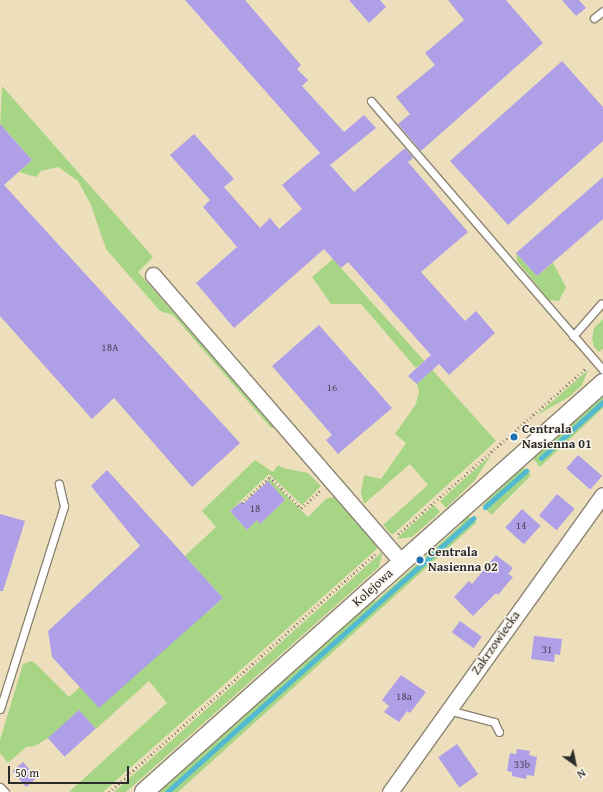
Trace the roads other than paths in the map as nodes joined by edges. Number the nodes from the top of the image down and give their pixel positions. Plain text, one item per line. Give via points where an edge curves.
1 (603, 11) edge
2 (594, 18) dead end
3 (371, 101) dead end
4 (153, 275) dead end
5 (601, 304) dead end
6 (573, 336) junction
7 (603, 370) edge
8 (603, 383) edge
9 (59, 484) dead end
10 (603, 495) edge
11 (402, 562) junction
12 (0, 708) edge
13 (448, 710) junction
14 (499, 732) dead end
15 (0, 787) edge
16 (5, 792) edge
17 (144, 792) edge
18 (390, 792) edge

1 - 2 lane
3 - 6 lane
4 - 11 street
5 - 6 lane
6 - 7 lane
8 - 11 street, Kolejowa
9 - 12 lane via 64,506
10 - 13 street, Zakrzowiecka
11 - 17 street, Kolejowa
13 - 14 lane via 494,722
13 - 18 street, Zakrzowiecka
15 - 16 lane

